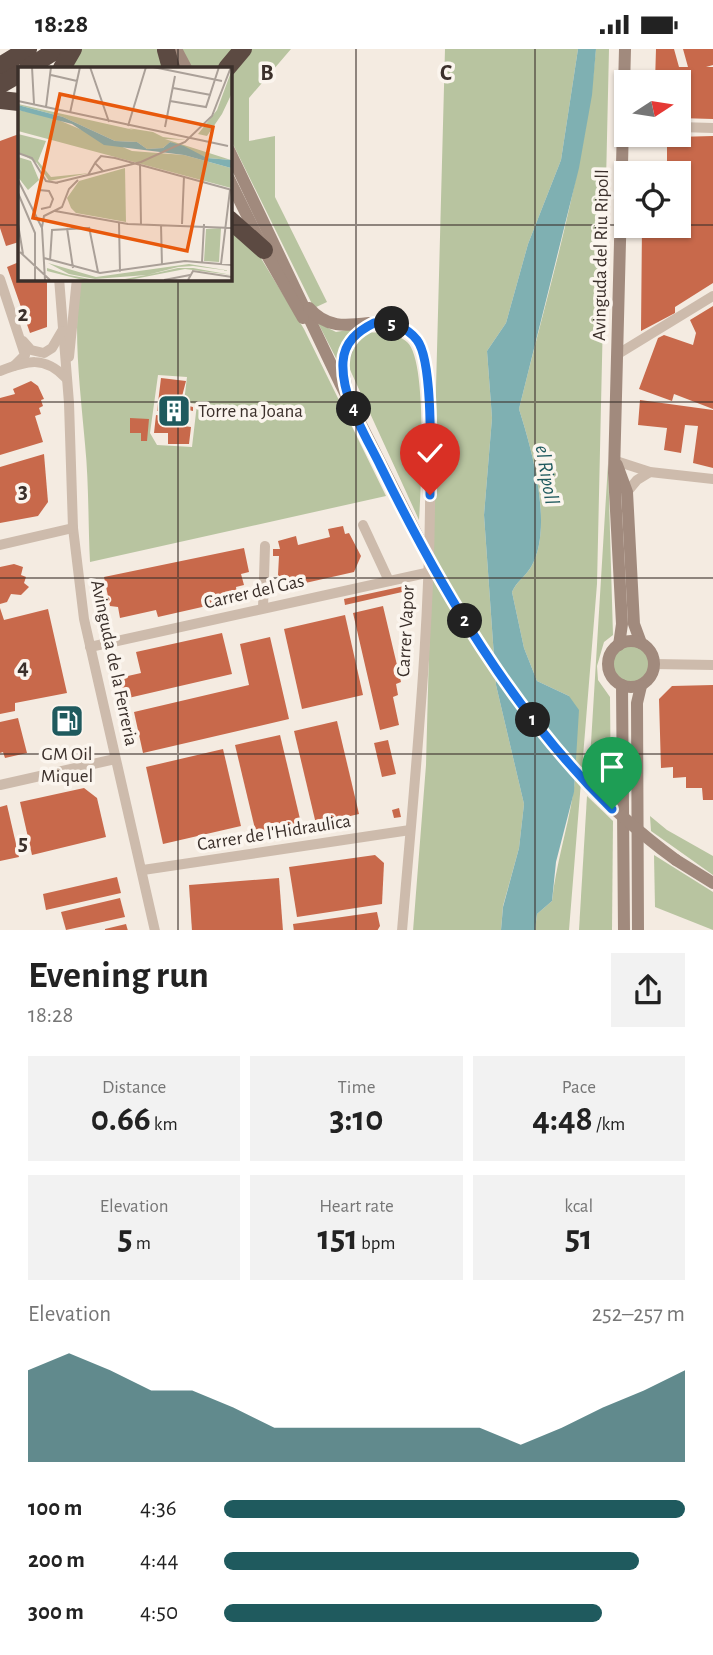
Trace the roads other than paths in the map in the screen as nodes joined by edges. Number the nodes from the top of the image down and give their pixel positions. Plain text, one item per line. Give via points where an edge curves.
1 (27, 49) edge
2 (58, 49) edge
3 (73, 49) edge
4 (166, 49) edge
5 (176, 49) edge
6 (243, 49) edge
7 (625, 49) edge
8 (0, 66) edge
9 (30, 67) edge
10 (63, 67) edge
11 (173, 67) edge
12 (186, 67) edge
13 (228, 67) edge
14 (625, 70) edge
15 (18, 75) edge
16 (0, 85) edge
17 (0, 100) edge
18 (18, 102) edge
19 (691, 127) edge
20 (713, 128) edge
21 (624, 147) edge
22 (231, 154) edge
23 (231, 183) edge
24 (231, 221) edge
25 (264, 250) junction
26 (0, 279) edge
27 (59, 280) edge
28 (65, 280) edge
29 (77, 280) edge
30 (713, 296) edge
31 (300, 297) junction
32 (62, 315) junction
33 (374, 323) junction
34 (63, 331) junction
35 (19, 334) junction
36 (324, 350) junction
37 (618, 354) junction
38 (14, 366) junction
39 (0, 371) edge
40 (66, 378) junction
41 (356, 417) junction
42 (616, 461) junction
43 (650, 472) junction
44 (713, 479) edge
45 (627, 492) junction
46 (363, 525) dead end
47 (73, 528) junction
48 (0, 545) edge
49 (265, 546) dead end
50 (426, 573) junction
51 (390, 581) junction
52 (263, 608) junction
53 (641, 643) junction
54 (618, 645) junction
55 (90, 647) junction
56 (654, 664) junction
57 (713, 665) edge
58 (622, 685) junction
59 (641, 685) junction
60 (115, 759) junction
61 (0, 785) edge
62 (410, 830) junction
63 (143, 870) junction
64 (713, 883) edge
65 (155, 930) edge
66 (402, 930) edge
67 (624, 930) edge
68 (638, 930) edge

1 - 8 highway
2 - 9 highway
3 - 10 highway
4 - 11 highway
5 - 12 street
6 - 13 highway
7 - 14 street, Avinguda del Riu Ripoll
15 - 16 highway
17 - 18 highway
19 - 20 street
21 - 37 street, Avinguda del Riu Ripoll
22 - 31 street
23 - 25 street
24 - 25 highway
25 - 36 street
26 - 35 street
27 - 32 street
28 - 32 street
29 - 40 street
30 - 37 street
31 - 33 street via 315,315 331,324
31 - 36 street
32 - 34 street, Avinguda de la Ferreria
33 - 41 street via 353,337 344,355
33 - 50 street, Carrer Vapor via 407,330 417,340 425,363 430,495
34 - 35 street via 44,353 31,350
34 - 40 street, Avinguda de la Ferreria
35 - 38 street via 25,355
36 - 41 street
37 - 42 street, Avinguda del Riu Ripoll
38 - 39 street
38 - 40 street via 46,362
40 - 47 street, Avinguda de la Ferreria
41 - 64 street, bridge via 419,539 487,655 540,729 612,809
42 - 43 street
42 - 45 street, Avinguda del Riu Ripoll
42 - 54 street, Avinguda del Riu Ripoll via 622,624
43 - 44 street
43 - 45 street
45 - 53 street, Avinguda del Riu Ripoll via 634,624
46 - 51 street
47 - 48 street
47 - 55 street, Avinguda de la Ferreria
49 - 52 street
50 - 51 street, Carrer del Gas
50 - 62 street, Carrer Vapor
51 - 52 street, Carrer del Gas
52 - 55 street, Carrer del Gas
53 - 54 street
53 - 56 street via 651,652
54 - 58 street via 610,656 609,670
55 - 60 street, Avinguda de la Ferreria
56 - 57 street
56 - 59 street via 651,677
58 - 59 street
58 - 67 street
59 - 68 street
60 - 61 street
60 - 63 street, Avinguda de la Ferreria
62 - 63 street, Carrer de l'Hidraulica
62 - 66 street, Carrer Vapor
63 - 65 street, Avinguda de la Ferreria

